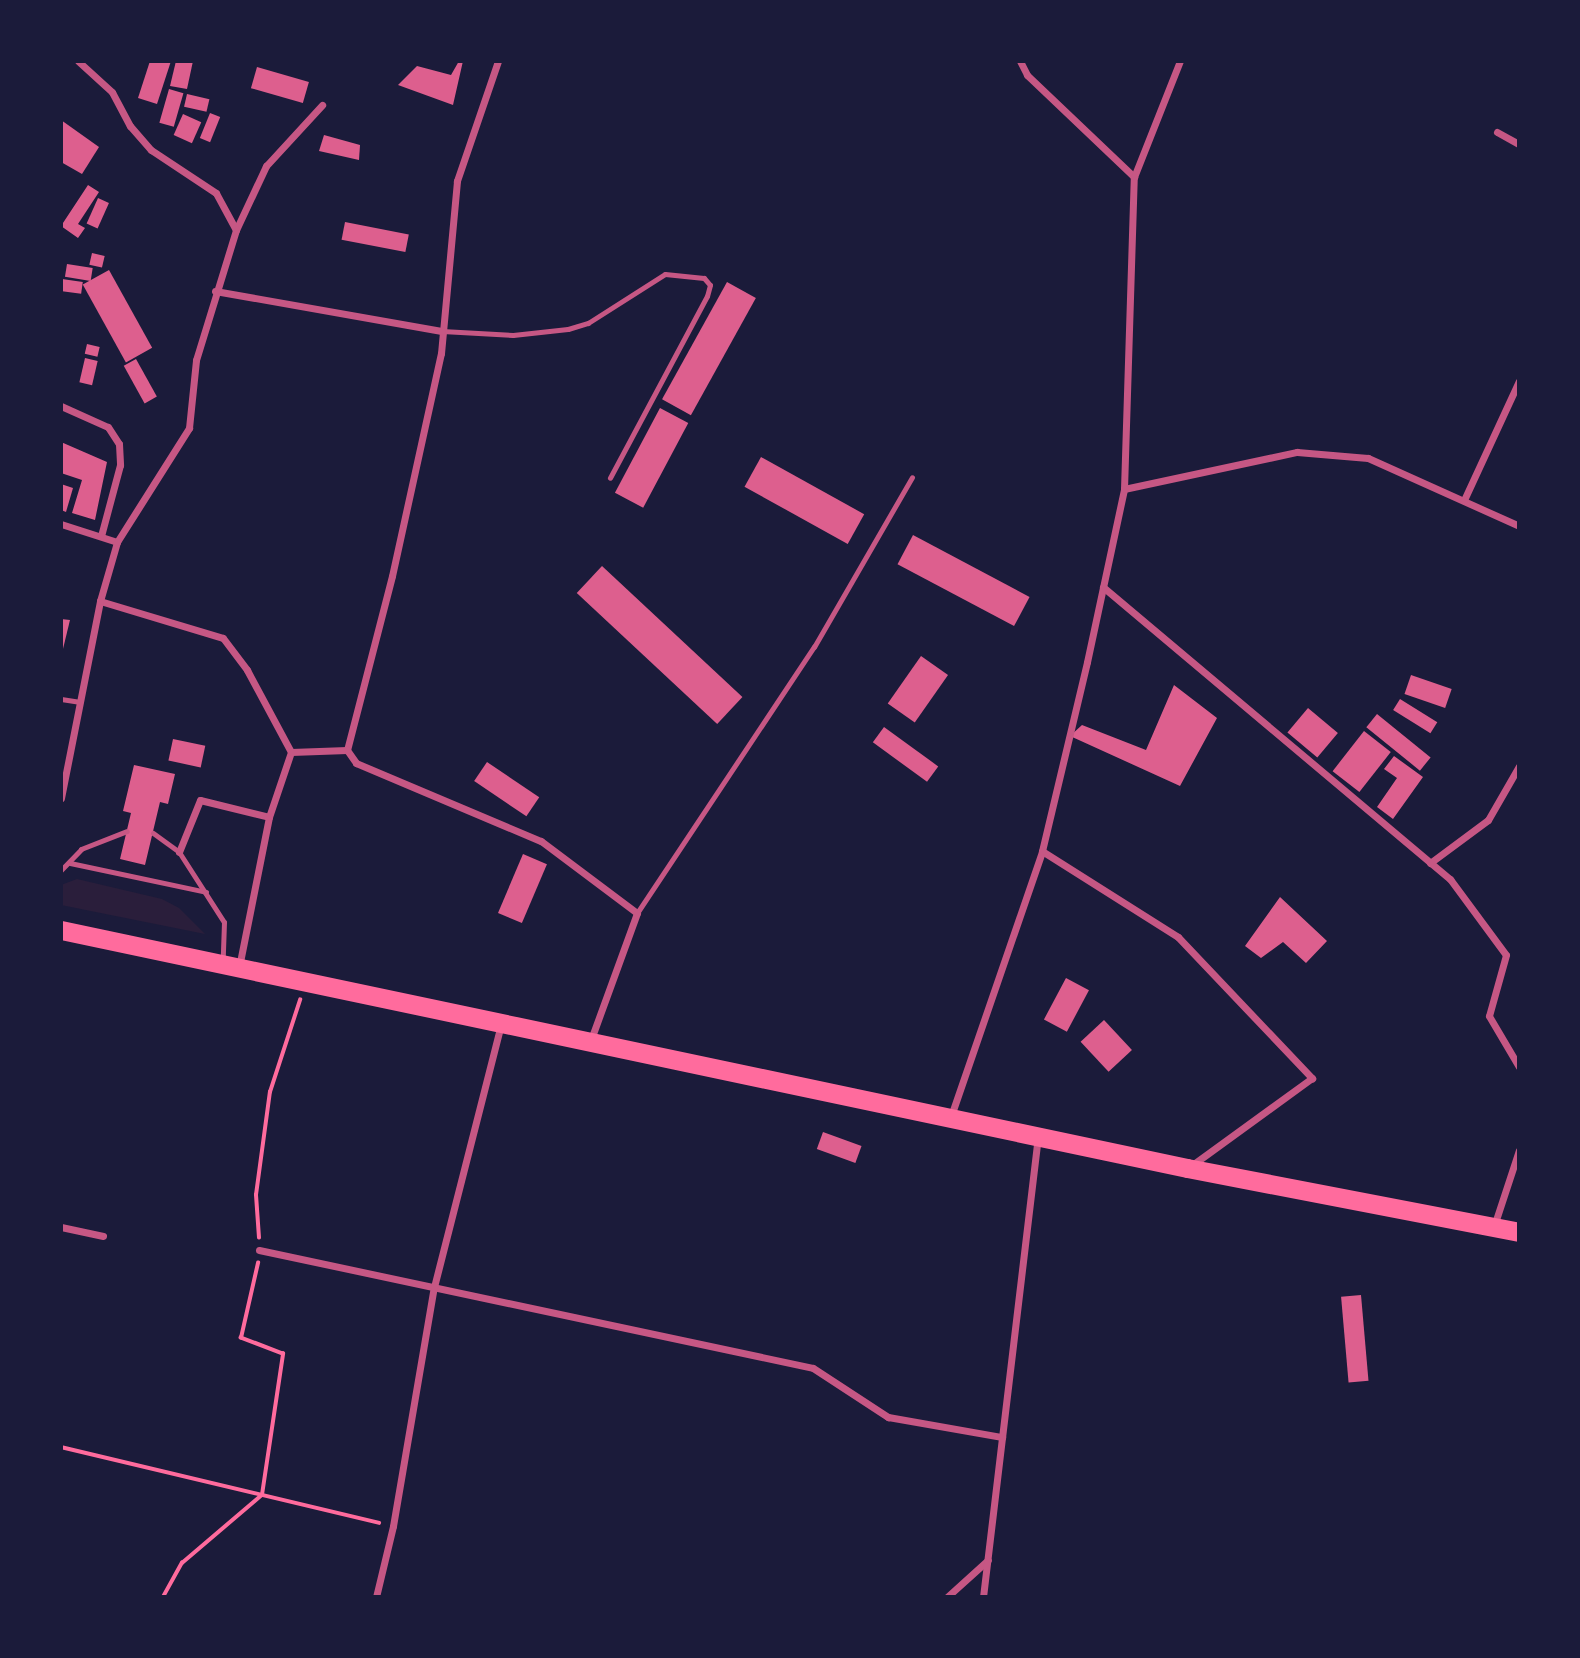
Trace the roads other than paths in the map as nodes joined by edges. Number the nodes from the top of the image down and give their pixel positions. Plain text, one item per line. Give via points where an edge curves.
1 (79, 61) edge
2 (498, 61) edge
3 (1020, 61) edge
4 (1180, 61) edge
5 (322, 105) dead end
6 (1497, 132) dead end
7 (1519, 144) edge
8 (1134, 177) junction
9 (236, 229) junction
10 (215, 291) junction
11 (442, 331) junction
12 (1519, 381) edge
13 (61, 406) edge
14 (912, 477) dead end
15 (610, 478) dead end
16 (1124, 489) junction
17 (1464, 500) junction
18 (61, 523) edge
19 (1519, 526) edge
20 (102, 537) junction
21 (117, 542) junction
22 (1103, 587) junction
23 (100, 601) junction
24 (61, 699) edge
25 (79, 702) junction
26 (347, 750) junction
27 (291, 752) junction
28 (1519, 766) edge
29 (61, 798) edge
30 (269, 817) junction
31 (127, 831) dead end
32 (153, 832) dead end
33 (1042, 851) junction
34 (179, 852) junction
35 (70, 863) junction
36 (1430, 863) junction
37 (61, 870) edge
38 (206, 892) junction
39 (637, 913) junction
40 (61, 930) edge
41 (231, 964) junction
42 (502, 1025) junction
43 (590, 1043) junction
44 (1519, 1067) edge
45 (951, 1116) junction
46 (1039, 1135) junction
47 (1519, 1150) edge
48 (1187, 1168) junction
49 (61, 1227) edge
50 (1494, 1227) junction
51 (1519, 1232) edge
52 (103, 1236) dead end
53 (259, 1250) road end
54 (434, 1287) junction
55 (1002, 1437) junction
56 (988, 1560) junction
57 (376, 1597) edge
58 (947, 1597) edge
59 (983, 1597) edge

1 - 9 street via 112,92 130,126 151,150 216,193
2 - 11 street via 457,181
3 - 8 street via 1027,75
4 - 8 street
5 - 9 street via 266,166
6 - 7 street
8 - 16 street
9 - 10 street
10 - 11 street
10 - 21 street via 196,360 189,428
11 - 15 lane via 513,335 568,329 588,323 665,274 704,278 710,285 707,296
11 - 26 street via 441,354 392,576
12 - 17 street
13 - 20 street via 107,427 119,444 120,465
14 - 39 lane via 814,647
16 - 17 street via 1297,452 1368,458
16 - 22 street
17 - 19 street
18 - 20 street
20 - 21 street
21 - 23 street
22 - 33 street
22 - 36 street
23 - 25 street
23 - 27 street via 223,638 247,670
24 - 25 lane
25 - 29 street
26 - 27 street
26 - 39 street via 356,763 541,841
27 - 30 street
28 - 36 street via 1488,820
30 - 34 street via 200,800
30 - 41 street
31 - 35 lane via 81,849
32 - 34 lane
33 - 45 street
33 - 48 street via 1178,937 1312,1079
34 - 38 lane
35 - 37 lane
35 - 38 lane
36 - 44 street via 1450,879 1506,955 1489,1016
38 - 41 lane via 227,928
39 - 43 street
40 - 41 highway
41 - 42 highway
42 - 43 highway
42 - 54 street
43 - 45 highway
45 - 46 highway
46 - 48 highway
46 - 55 street
47 - 50 street
48 - 50 highway
49 - 52 street
50 - 51 highway
53 - 54 street
54 - 55 street via 813,1368 888,1417
54 - 57 street via 393,1526
55 - 56 street
56 - 58 street
56 - 59 street

